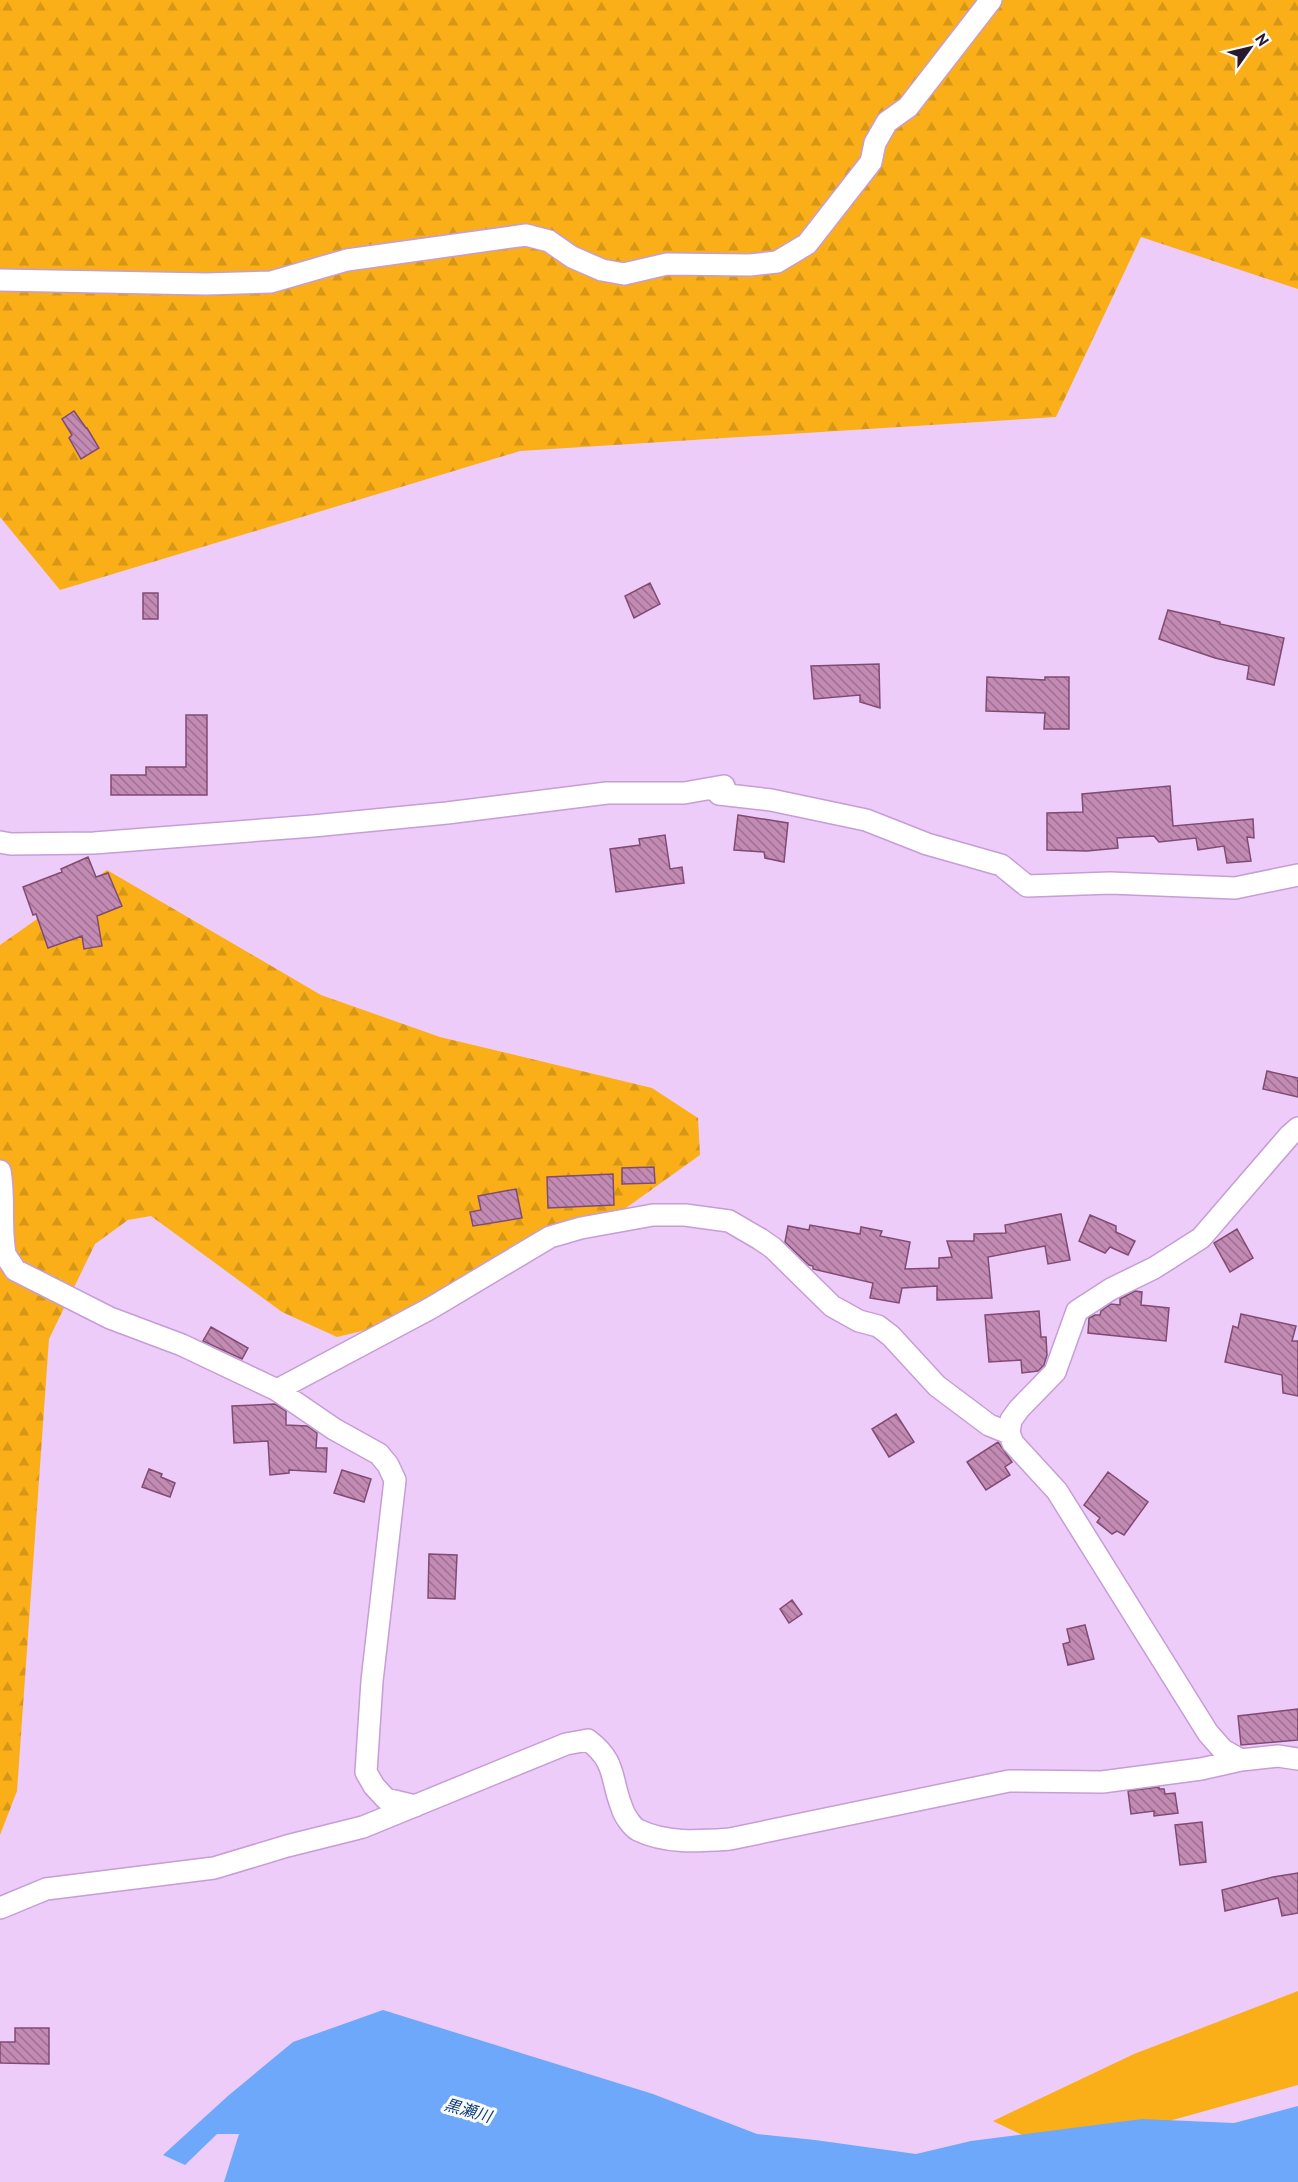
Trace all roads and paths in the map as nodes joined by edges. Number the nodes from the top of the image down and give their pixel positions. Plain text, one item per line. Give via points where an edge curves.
1 (991, 0) edge
2 (0, 280) edge
3 (0, 842) edge
4 (1298, 874) edge
5 (1298, 1128) edge
6 (0, 1171) edge
7 (277, 1390) junction
8 (1009, 1433) junction
9 (1298, 1759) edge
10 (1241, 1761) junction
11 (415, 1806) junction
12 (0, 1908) edge

1 - 2 street via 908,107 887,122 875,143 871,162 807,244 777,262 667,264 624,274 602,270 549,241 526,235 347,260 271,282
3 - 4 street via 94,843 447,813 607,793 684,793 724,786 719,794 771,800 866,820 927,844 1001,865 1026,886 1110,883 1235,888
5 - 8 street via 1202,1238 1077,1311 1054,1371 1011,1420
6 - 7 street via 2,1240 5,1256 15,1270 110,1318 182,1345
7 - 8 street via 431,1308 550,1237 653,1215 686,1215 729,1221 760,1239 832,1306 891,1335 937,1386 989,1425
7 - 11 street via 334,1430 379,1454 395,1480 372,1681 366,1772 386,1799
8 - 10 street via 1013,1443 1057,1491 1208,1734
9 - 10 street via 1278,1756
10 - 11 street via 1102,1782 1009,1781 730,1839 697,1842 636,1829 622,1810 612,1768 601,1750 588,1740 566,1744
11 - 12 street via 363,1827 214,1868 46,1889

